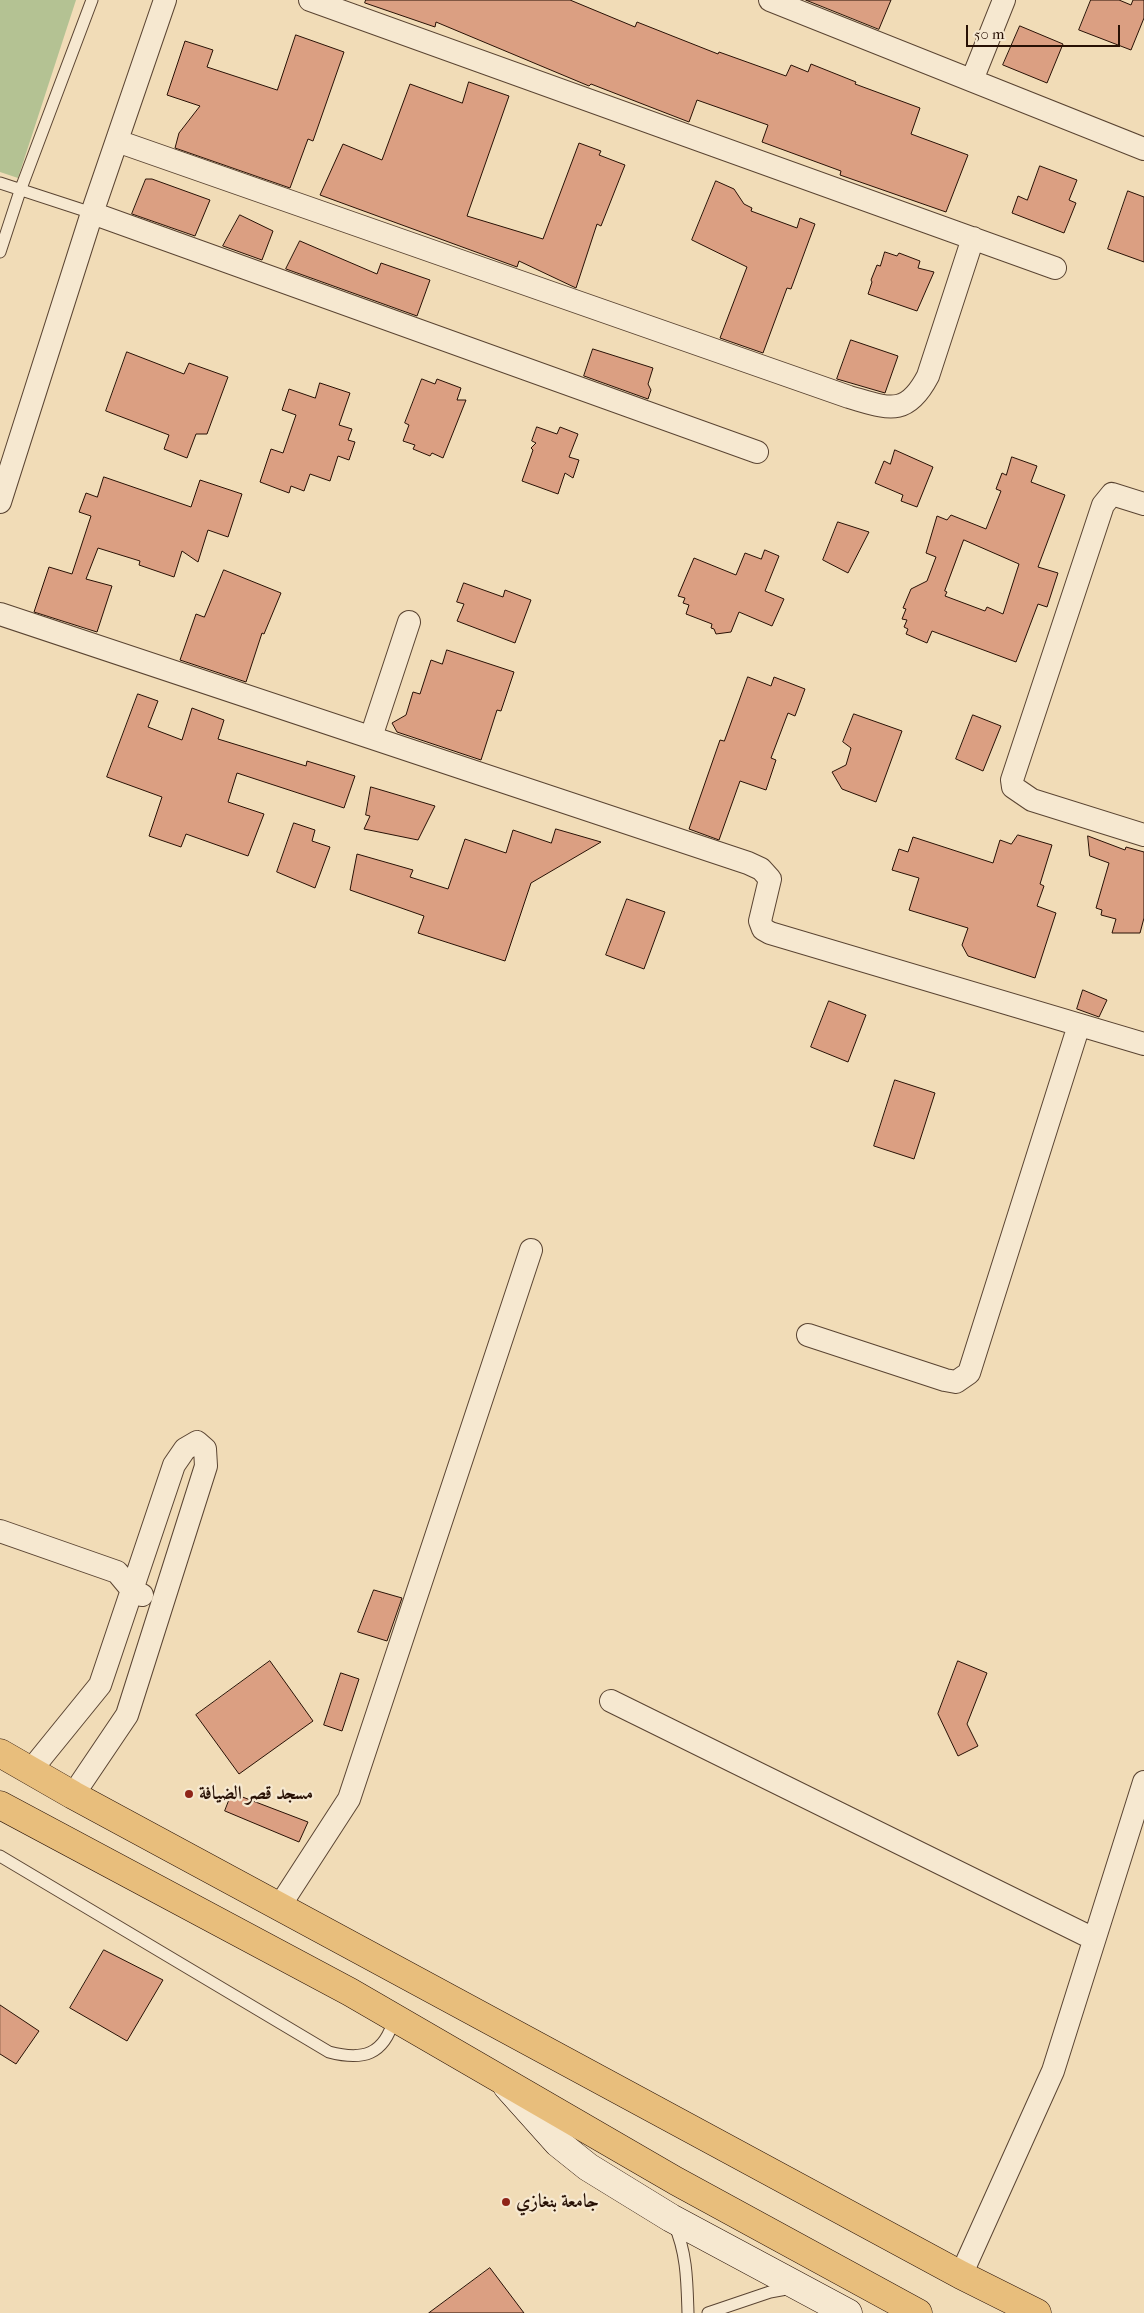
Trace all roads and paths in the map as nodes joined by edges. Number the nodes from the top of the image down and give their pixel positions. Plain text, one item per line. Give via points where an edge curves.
1 (92, 0) edge
2 (165, 0) edge
3 (310, 0) edge
4 (770, 0) edge
5 (1004, 0) edge
6 (972, 80) junction
7 (117, 141) junction
8 (1144, 149) edge
9 (0, 183) edge
10 (20, 191) junction
11 (92, 213) junction
12 (973, 238) junction
13 (0, 252) edge
14 (1055, 268) dead end
15 (757, 452) dead end
16 (0, 502) edge
17 (1144, 504) edge
18 (0, 614) edge
19 (409, 622) dead end
20 (371, 737) junction
21 (1144, 835) edge
22 (1079, 1025) junction
23 (1144, 1044) edge
24 (531, 1250) dead end
25 (808, 1335) dead end
26 (0, 1530) edge
27 (141, 1562) junction
28 (117, 1572) junction
29 (172, 1572) junction
30 (132, 1590) junction
31 (162, 1602) junction
32 (100, 1685) junction
33 (133, 1695) junction
34 (611, 1701) dead end
35 (0, 1753) edge
36 (31, 1770) junction
37 (1144, 1782) edge
38 (73, 1795) junction
39 (0, 1805) edge
40 (0, 1856) edge
41 (279, 1907) junction
42 (1094, 1938) junction
43 (394, 2019) junction
44 (500, 2077) junction
45 (671, 2218) junction
46 (961, 2275) junction
47 (799, 2286) junction
48 (688, 2313) edge
49 (708, 2313) edge
50 (848, 2313) edge
51 (918, 2313) edge
52 (1037, 2313) edge

1 - 10 lane
2 - 7 street
3 - 12 street
4 - 6 street
5 - 6 street
6 - 8 street
7 - 11 street
7 - 12 street via 882,406 899,407 919,392 928,376
9 - 10 lane
10 - 11 lane
10 - 13 lane
11 - 15 street
11 - 16 street
12 - 14 street
17 - 21 street via 1112,494 1104,505 1012,780 1013,787 1032,800
18 - 20 street
19 - 20 street
20 - 22 street via 761,869 770,879 760,924 770,933
22 - 23 street
22 - 25 street via 969,1373 956,1382 945,1380
24 - 41 street via 349,1799
26 - 28 street
27 - 28 street
27 - 29 street
27 - 29 street via 174,1465 185,1449 197,1442 205,1449 206,1466
27 - 30 street
28 - 30 street
29 - 31 street
30 - 31 street
30 - 32 street
31 - 33 street
32 - 33 street
32 - 36 street
33 - 38 street via 127,1715
34 - 42 street
35 - 36 highway
36 - 38 highway
37 - 42 street
38 - 41 highway
39 - 43 highway via 350,1992
40 - 43 lane via 329,2052 361,2057 376,2050 389,2037
41 - 46 highway
42 - 46 street via 1053,2072
43 - 44 highway
44 - 45 street via 558,2143 588,2167
44 - 51 highway via 676,2180
45 - 47 street
45 - 48 lane via 681,2240 687,2267
46 - 52 highway
47 - 49 lane
47 - 50 street

